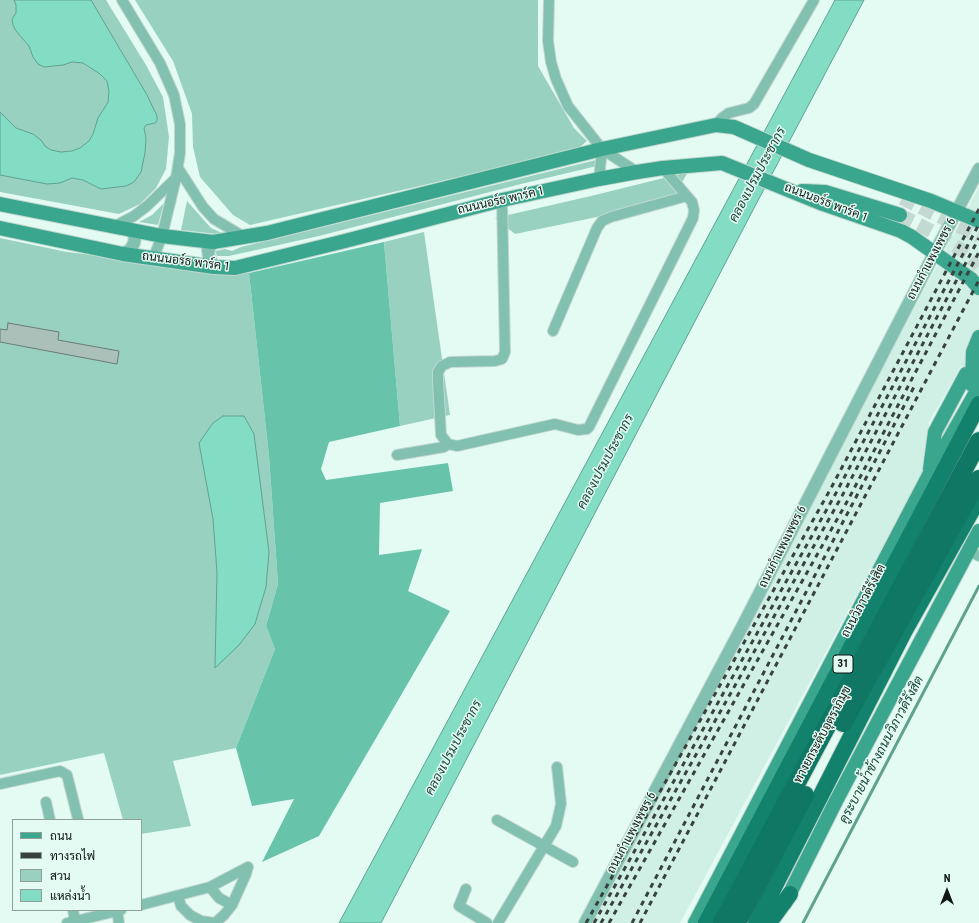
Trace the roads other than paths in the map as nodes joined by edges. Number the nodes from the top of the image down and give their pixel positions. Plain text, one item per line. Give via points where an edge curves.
1 (122, 0) edge
2 (549, 0) edge
3 (814, 0) edge
4 (716, 125) junction
5 (602, 149) junction
6 (809, 160) junction
7 (663, 168) junction
8 (979, 169) edge
9 (637, 172) junction
10 (177, 173) junction
11 (599, 179) junction
12 (794, 191) junction
13 (687, 196) junction
14 (902, 198) tunnel mouth
15 (502, 200) junction
16 (0, 204) edge
17 (956, 211) junction
18 (900, 215) tunnel mouth
19 (979, 221) edge
20 (113, 227) junction
21 (0, 228) edge
22 (132, 231) junction
23 (162, 236) junction
24 (244, 237) junction
25 (213, 242) junction
26 (123, 254) junction
27 (934, 254) junction
28 (153, 259) junction
29 (214, 267) junction
30 (979, 288) edge
31 (553, 331) dead end
32 (979, 337) edge
33 (966, 374) dead end
34 (979, 387) edge
35 (975, 403) edge
36 (979, 441) edge
37 (448, 444) junction
38 (397, 455) dead end
39 (929, 475) junction
40 (979, 479) edge
41 (979, 498) edge
42 (979, 531) edge
43 (974, 553) edge
44 (557, 767) dead end
45 (0, 784) edge
46 (46, 802) dead end
47 (50, 819) edge
48 (78, 819) dead end
49 (497, 820) dead end
50 (544, 846) junction
51 (573, 862) dead end
52 (722, 871) junction
53 (210, 887) junction
54 (466, 889) dead end
55 (790, 894) junction
56 (178, 896) junction
57 (142, 905) edge
58 (232, 905) junction
59 (73, 911) edge
60 (115, 911) edge
61 (119, 911) edge
62 (71, 922) edge
63 (119, 923) edge
64 (487, 923) edge
65 (498, 923) edge
66 (585, 923) edge
67 (695, 923) edge
68 (702, 923) edge
69 (706, 923) edge
70 (722, 923) edge
71 (738, 923) edge
72 (756, 923) edge
73 (769, 923) edge
74 (775, 923) edge

1 - 10 street via 160,63 174,95 180,124
2 - 5 street via 548,42 556,79 568,106
3 - 4 street via 754,104 749,108 729,113
4 - 5 main road, ถนนนอร์ธ พาร์ค 1
4 - 6 main road, ถนนนอร์ธ พาร์ค 1 via 734,127
5 - 9 street
5 - 11 street
5 - 24 main road, ถนนนอร์ธ พาร์ค 1
6 - 14 main road
6 - 17 main road, ถนนนอร์ธ พาร์ค 1
7 - 9 main road, ถนนนอร์ธ พาร์ค 1
7 - 12 main road, ถนนนอร์ธ พาร์ค 1 via 722,163
7 - 13 street
8 - 17 street, ถนนกำแพงเพชร 6
9 - 11 main road, ถนนนอร์ธ พาร์ค 1
10 - 20 street via 147,206
10 - 23 street
10 - 24 street via 214,219
11 - 15 main road, ถนนนอร์ธ พาร์ค 1
12 - 18 main road via 825,192
12 - 27 main road, ถนนนอร์ธ พาร์ค 1 via 901,232
13 - 31 street via 602,221
13 - 37 street via 692,202 693,218 587,429 578,430 555,424 457,446
15 - 29 main road, ถนนนอร์ธ พาร์ค 1 via 257,263 235,268
15 - 37 street via 505,352 502,359 495,361 450,362 442,366 438,372 441,435
16 - 20 main road, ถนนนอร์ธ พาร์ค 1
17 - 19 main road, ถนนนอร์ธ พาร์ค 1
17 - 27 street, ถนนกำแพงเพชร 6
20 - 22 main road, ถนนนอร์ธ พาร์ค 1
21 - 26 main road, ถนนนอร์ธ พาร์ค 1
22 - 23 main road, ถนนนอร์ธ พาร์ค 1
22 - 26 street via 134,244
23 - 25 main road, ถนนนอร์ธ พาร์ค 1
23 - 28 street
24 - 25 main road, ถนนนอร์ธ พาร์ค 1
25 - 29 street via 208,250
26 - 28 main road, ถนนนอร์ธ พาร์ค 1
27 - 30 main road, ถนนนอร์ธ พาร์ค 1 via 971,279
27 - 66 street, ถนนกำแพงเพชร 6 via 742,627
28 - 29 main road, ถนนนอร์ธ พาร์ค 1
32 - 35 main road via 973,352
33 - 39 main road via 934,432
34 - 35 main road, ถนนวิภาวดีรังสิต / 31
35 - 39 main road, ถนนวิภาวดีรังสิต / 31
35 - 69 highway, ถนนวิภาวดีรังสิต / 31
36 - 70 highway, ทางยกระดับอุตราภิมุข / 31
37 - 38 street via 444,447
39 - 52 main road, ถนนวิภาวดีรังสิต / 31
40 - 71 highway, ทางยกระดับอุตราภิมุข / 31 via 843,724
41 - 72 highway via 904,632
42 - 43 main road
43 - 55 main road via 836,801
44 - 50 street via 561,804 556,826
45 - 48 street via 60,771 67,776
46 - 47 street
49 - 50 street
50 - 51 street
50 - 65 street
52 - 67 main road, ถนนวิภาวดีรังสิต / 31
52 - 68 highway
53 - 56 street
53 - 58 street via 219,898
53 - 58 street via 248,867
54 - 64 street via 459,906
55 - 73 highway
55 - 74 main road
56 - 57 street
56 - 58 street via 180,906 190,916 201,921 215,923
59 - 62 street
60 - 62 street
61 - 63 street

